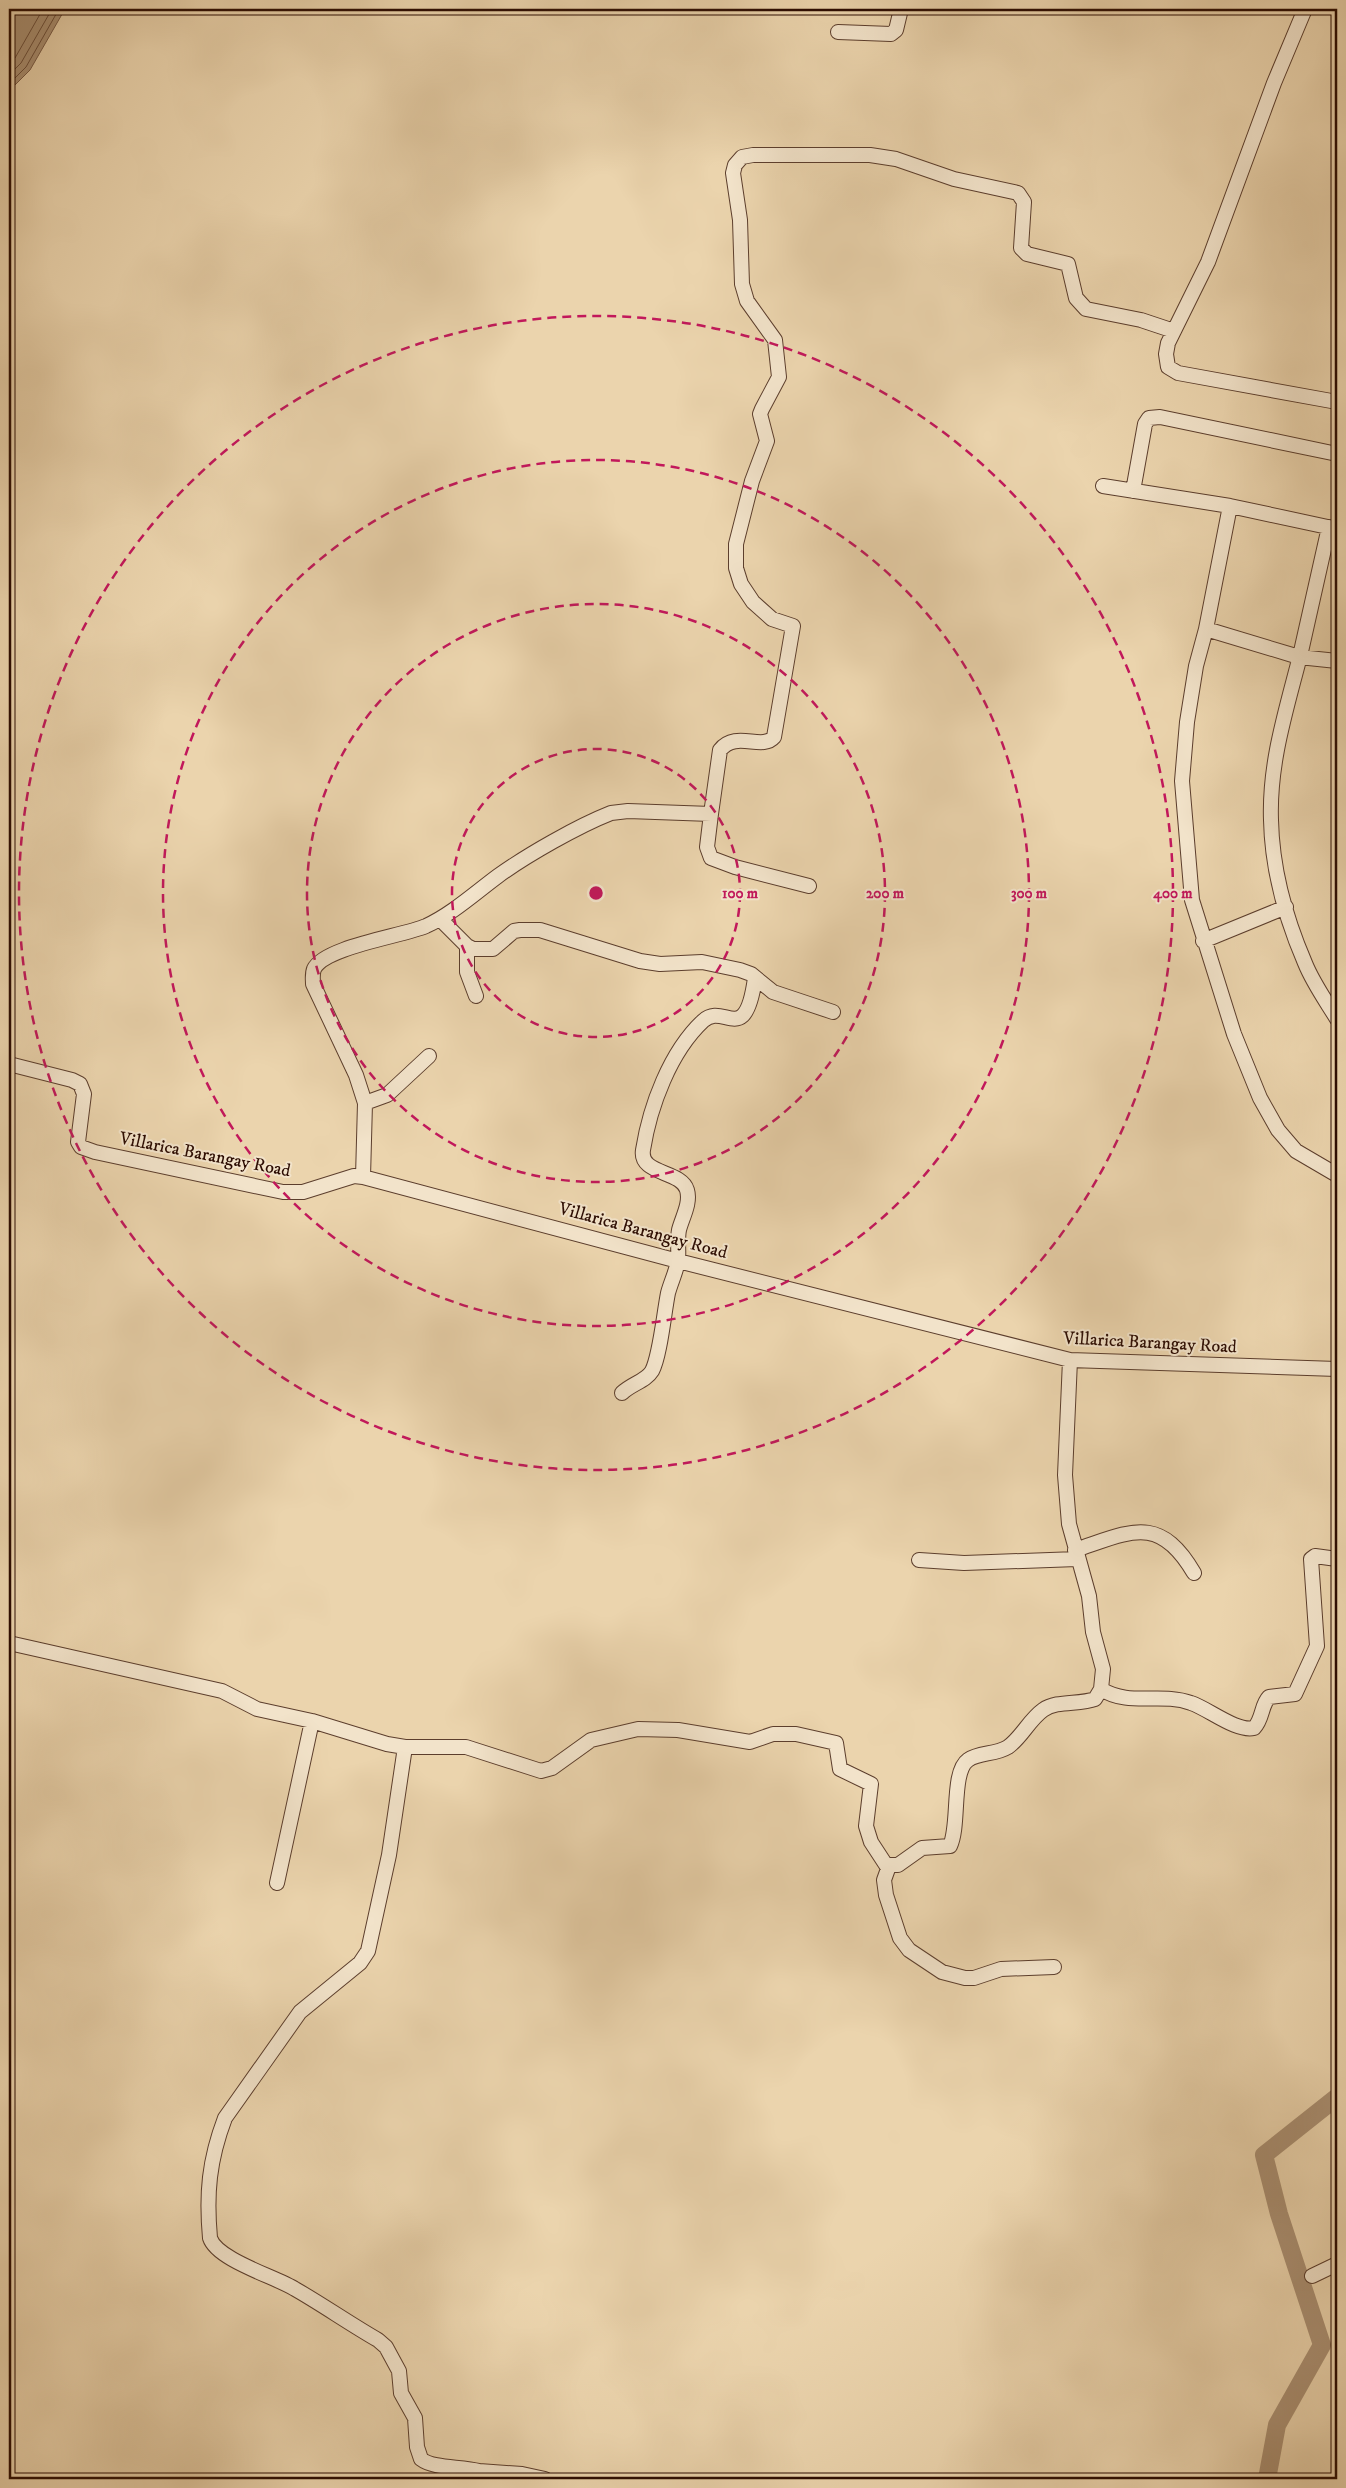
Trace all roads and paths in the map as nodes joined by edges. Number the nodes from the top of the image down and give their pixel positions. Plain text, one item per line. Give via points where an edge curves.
1 (901, 9) edge
2 (1305, 9) edge
3 (838, 32) dead end
4 (1174, 331) junction
5 (1337, 402) edge
6 (1337, 454) edge
7 (1103, 486) dead end
8 (1133, 491) junction
9 (1230, 506) junction
10 (1333, 528) edge
11 (1206, 629) junction
12 (1299, 657) junction
13 (1337, 661) edge
14 (711, 814) junction
15 (809, 886) dead end
16 (1286, 907) junction
17 (440, 919) junction
18 (1203, 941) junction
19 (466, 946) junction
20 (755, 978) junction
21 (476, 996) dead end
22 (833, 1012) dead end
23 (1337, 1019) edge
24 (428, 1056) dead end
25 (9, 1064) edge
26 (365, 1103) junction
27 (1336, 1172) edge
28 (363, 1176) junction
29 (678, 1260) junction
30 (1070, 1360) junction
31 (1337, 1369) edge
32 (622, 1393) dead end
33 (1076, 1555) junction
34 (1337, 1559) edge
35 (919, 1560) dead end
36 (1194, 1573) dead end
37 (9, 1643) edge
38 (1101, 1689) junction
39 (312, 1721) junction
40 (405, 1747) junction
41 (889, 1866) junction
42 (277, 1883) dead end
43 (1054, 1967) dead end
44 (1337, 2264) edge
45 (1312, 2276) dead end
46 (477, 2475) edge
47 (545, 2479) edge

1 - 3 street via 896,30 891,34
2 - 4 street via 1208,262
4 - 5 street via 1166,354 1168,367 1173,371
4 - 14 street via 1141,320 1096,312 1081,305 1076,298 1068,264 1028,254 1021,248 1024,202 1018,193 954,178 896,159 870,155 753,155 742,158 735,165 742,284 747,302 775,340 779,377 760,414 767,441 752,481 736,544 736,568 741,584 753,602 772,619 791,624 793,630 774,737 768,742 731,741 720,750
6 - 8 street via 1160,417 1150,418 1145,424
7 - 8 street
8 - 9 street
9 - 10 street
9 - 11 street
10 - 12 street
11 - 12 street
11 - 18 street via 1187,722 1182,781 1192,900
12 - 13 street
12 - 16 street via 1282,719 1272,774 1274,859
14 - 15 street via 707,847 711,858
14 - 17 street via 612,813 500,874
16 - 18 street
16 - 23 street via 1305,964
17 - 19 street
17 - 26 street via 408,933 366,942 331,956 314,969 313,984 356,1075
18 - 27 street via 1234,1034 1260,1098 1278,1130 1296,1151
19 - 20 street via 493,949 514,931 540,930 640,961 711,963 740,970
19 - 21 street via 467,972
20 - 22 street via 772,992
20 - 29 street via 750,1005 743,1016 706,1019 678,1050 663,1081 643,1147 646,1162 679,1180 688,1192 678,1239
24 - 26 street via 387,1095
25 - 28 street, Villarica Barangay Road via 80,1084 84,1094 78,1142 87,1150 284,1192 303,1192
26 - 28 street
28 - 29 street, Villarica Barangay Road
29 - 30 street, Villarica Barangay Road
29 - 32 street via 656,1361 649,1376 633,1383
30 - 31 street, Villarica Barangay Road
30 - 33 street via 1065,1475 1069,1524
33 - 35 street via 964,1563
33 - 36 street via 1136,1532 1154,1533 1165,1538
33 - 38 street via 1089,1596 1092,1632 1102,1662
34 - 38 street via 1315,1556 1311,1559 1318,1637 1314,1656 1295,1694 1269,1696 1261,1719 1254,1728 1244,1728 1192,1703 1125,1698
37 - 39 street via 222,1691 257,1709
38 - 41 street via 1095,1699 1058,1704 1043,1710 1001,1752 965,1762 960,1774 950,1846 922,1848 898,1865
39 - 40 street
39 - 42 street
40 - 41 street via 466,1747 541,1771 552,1768 591,1740 638,1729 678,1730 750,1742 783,1733 817,1737 836,1743 840,1769 871,1784 866,1826 879,1857
40 - 46 street via 389,1855 368,1951 360,1963 300,2012 225,2118 207,2193 210,2238 226,2254 296,2289 386,2347 399,2371 401,2393 415,2418 416,2447 421,2459 434,2466 458,2466
41 - 43 street via 884,1880 886,1895 900,1938 909,1950 942,1972 974,1978 1001,1969
44 - 45 street
46 - 47 street via 522,2474

